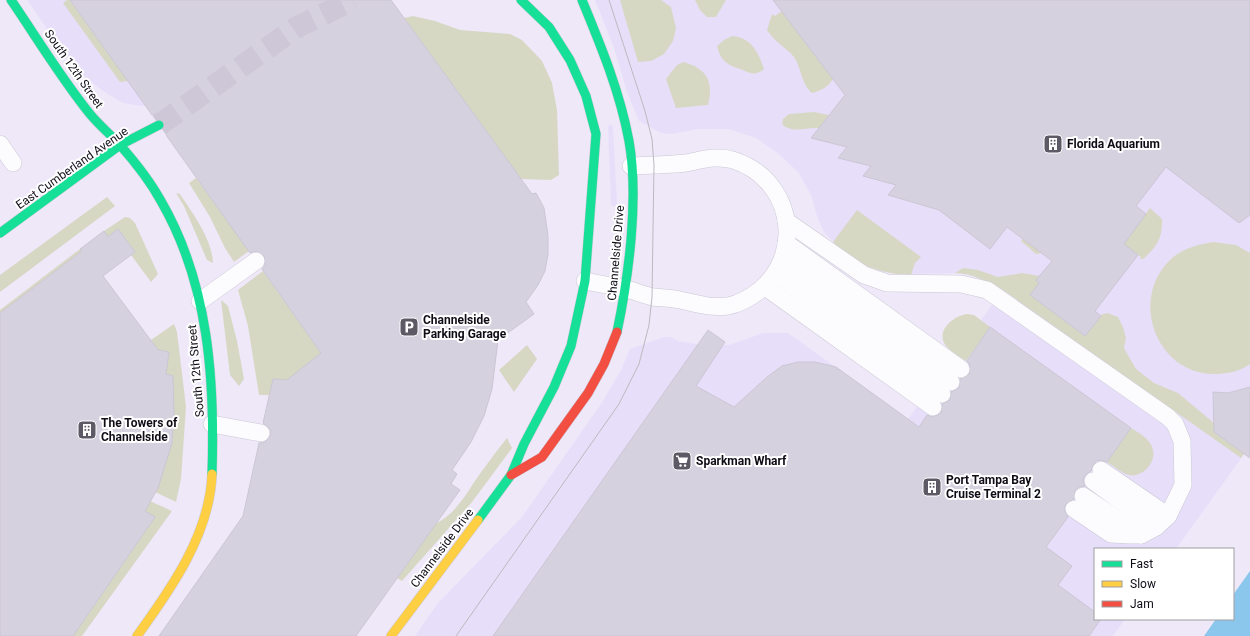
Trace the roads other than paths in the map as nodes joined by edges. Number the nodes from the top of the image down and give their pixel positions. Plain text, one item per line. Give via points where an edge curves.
1 (521, 0) edge
2 (582, 0) edge
3 (13, 1) edge
4 (159, 125) tunnel mouth
5 (0, 144) edge
6 (120, 145) junction
7 (13, 163) dead end
8 (631, 166) junction
9 (786, 221) junction
10 (0, 233) edge
11 (786, 243) junction
12 (256, 261) dead end
13 (779, 267) junction
14 (586, 281) junction
15 (764, 286) junction
16 (626, 289) junction
17 (200, 301) junction
18 (961, 369) dead end
19 (212, 424) junction
20 (261, 433) dead end
21 (511, 474) junction
22 (1078, 502) dead end
23 (1168, 516) junction
24 (1148, 531) junction
25 (137, 636) edge
26 (391, 636) edge

1 - 14 main road, Channelside Drive via 531,7 550,29 574,66 593,119 596,134
2 - 8 main road, Channelside Drive via 619,97
3 - 6 main road, South 12th Street via 90,114
4 - 6 main road, East Cumberland Avenue
5 - 7 lane
6 - 10 main road, East Cumberland Avenue
6 - 17 main road, South 12th Street via 148,180 162,203 189,260
8 - 9 lane via 686,163 708,157 733,160 755,170 773,187 784,209
8 - 16 main road, Channelside Drive via 633,194
9 - 11 lane
9 - 23 lane via 864,275 887,283 961,284 987,290 1168,417 1175,424 1182,441 1183,485
11 - 13 lane
11 - 18 lane
12 - 17 lane
13 - 15 lane
13 - 15 lane via 942,395
14 - 16 lane
14 - 21 main road, Channelside Drive via 571,346 554,387
15 - 16 lane via 752,296 729,306 705,307 681,300 652,297
16 - 21 main road, Channelside Drive via 617,333 588,393 542,457
17 - 19 main road, South 12th Street via 208,344
19 - 20 lane
19 - 25 main road, South 12th Street via 211,486 203,520 169,590
21 - 26 main road, Channelside Drive
22 - 24 lane via 1111,534
23 - 24 lane
23 - 24 lane via 1097,476

